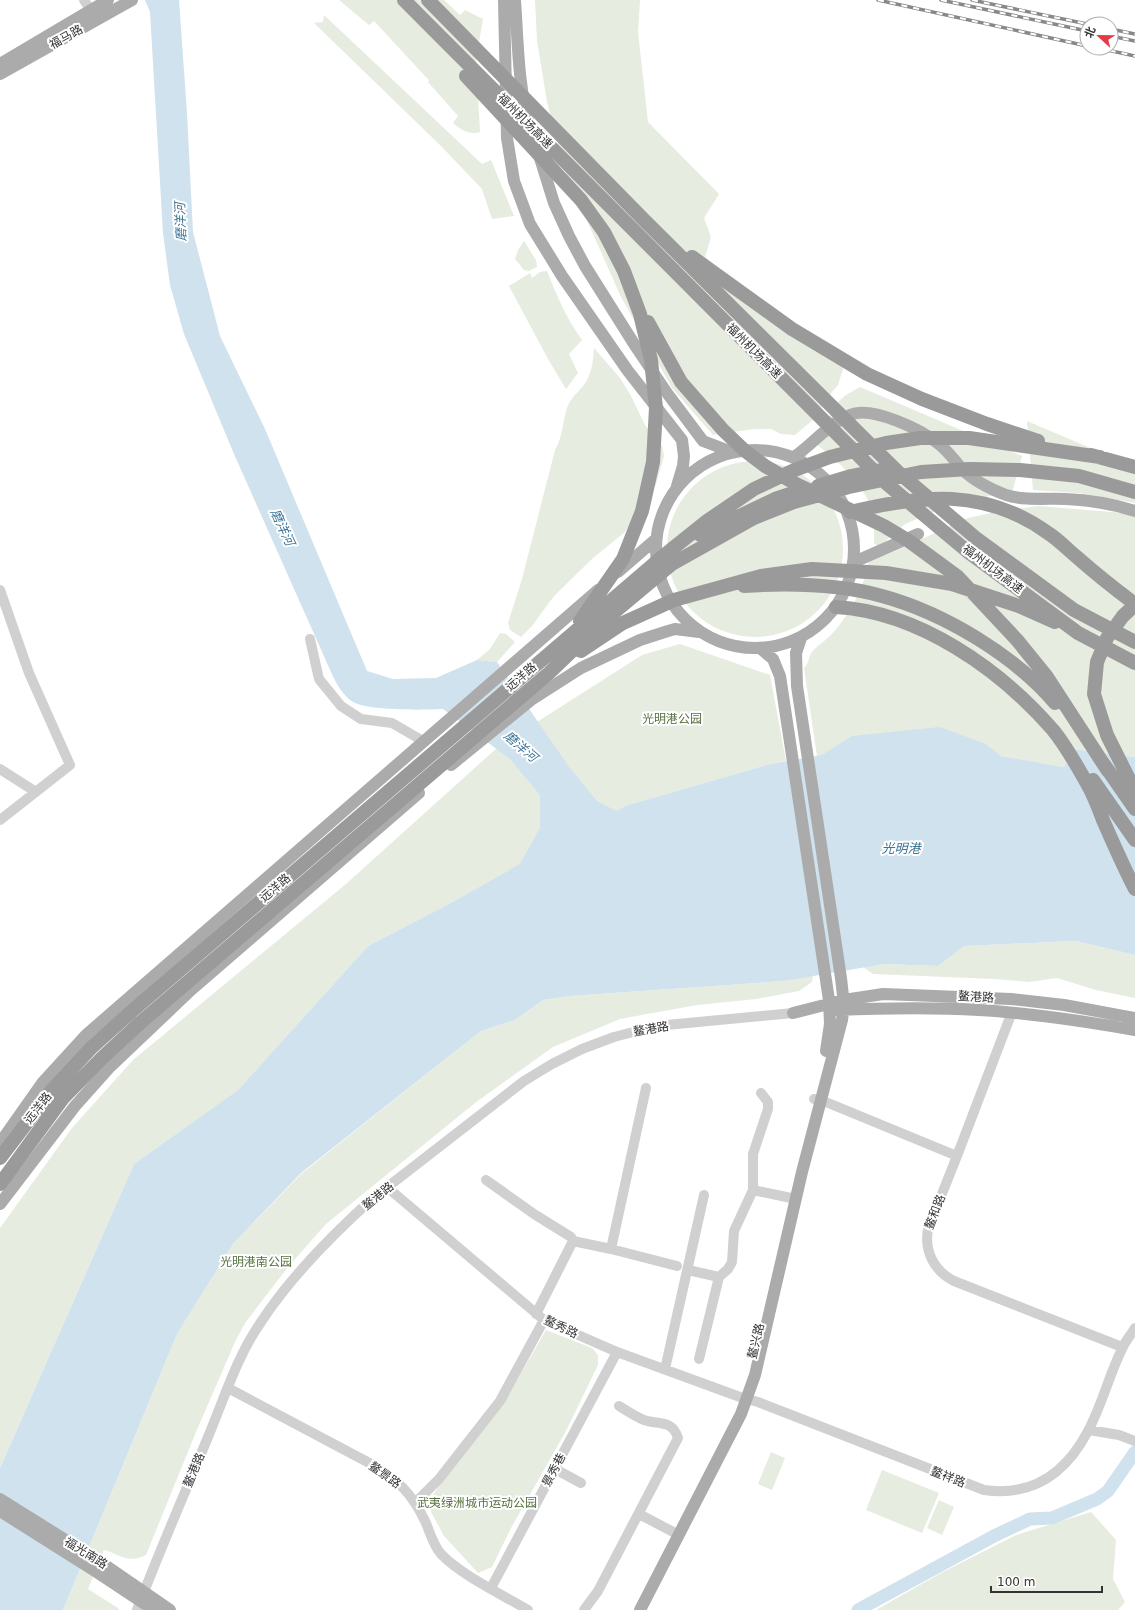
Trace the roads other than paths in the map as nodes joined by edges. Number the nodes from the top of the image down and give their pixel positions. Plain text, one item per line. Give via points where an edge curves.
1 (84, 0) edge
2 (132, 0) edge
3 (404, 0) edge
4 (428, 0) edge
5 (504, 0) edge
6 (515, 0) edge
7 (104, 1) edge
8 (91, 10) junction
9 (416, 13) junction
10 (0, 64) edge
11 (0, 74) edge
12 (644, 220) junction
13 (630, 288) junction
14 (732, 452) junction
15 (794, 457) junction
16 (1100, 457) junction
17 (1135, 467) edge
18 (1135, 482) edge
19 (676, 489) junction
20 (1135, 492) edge
21 (1135, 511) edge
22 (848, 512) junction
23 (918, 534) dead end
24 (656, 539) junction
25 (662, 557) junction
26 (854, 562) junction
27 (1093, 571) junction
28 (712, 589) junction
29 (0, 590) edge
30 (1135, 595) edge
31 (1135, 604) edge
32 (836, 606) junction
33 (699, 632) junction
34 (1078, 633) junction
35 (569, 636) junction
36 (801, 638) junction
37 (310, 639) dead end
38 (1134, 641) edge
39 (761, 649) junction
40 (1135, 663) edge
41 (549, 673) junction
42 (1054, 731) junction
43 (423, 741) junction
44 (0, 769) edge
45 (1108, 771) junction
46 (1135, 791) edge
47 (36, 792) junction
48 (1135, 809) edge
49 (0, 820) edge
50 (1135, 840) edge
51 (1135, 888) edge
52 (844, 1005) junction
53 (829, 1006) junction
54 (1012, 1012) junction
55 (793, 1013) joint
56 (1135, 1018) edge
57 (1135, 1030) edge
58 (829, 1052) junction
59 (646, 1088) dead end
60 (761, 1093) dead end
61 (817, 1099) junction
62 (0, 1143) edge
63 (957, 1156) junction
64 (0, 1158) edge
65 (486, 1180) dead end
66 (2, 1183) edge
67 (388, 1188) junction
68 (753, 1190) junction
69 (704, 1195) dead end
70 (793, 1199) junction
71 (0, 1204) edge
72 (573, 1241) junction
73 (611, 1249) junction
74 (677, 1266) dead end
75 (688, 1270) junction
76 (719, 1277) junction
77 (540, 1317) junction
78 (1135, 1328) edge
79 (1122, 1348) junction
80 (617, 1352) junction
81 (699, 1359) dead end
82 (665, 1369) junction
83 (228, 1388) junction
84 (743, 1398) junction
85 (619, 1406) dead end
86 (1089, 1430) junction
87 (1133, 1440) edge
88 (555, 1469) junction
89 (581, 1483) dead end
90 (0, 1499) edge
91 (415, 1503) junction
92 (0, 1511) edge
93 (639, 1514) junction
94 (676, 1533) junction
95 (97, 1566) junction
96 (491, 1588) junction
97 (140, 1601) edge
98 (154, 1610) edge
99 (170, 1610) edge
100 (528, 1610) edge
101 (584, 1610) edge
102 (632, 1610) edge
103 (640, 1610) edge

1 - 8 street
2 - 11 main road, 福马路
3 - 9 highway, 福州机场高速
4 - 12 highway, 福州机场高速
5 - 19 main road via 506,138 514,181 530,224 562,276 628,371 682,440 683,466
6 - 14 main road via 520,68 527,116 554,203 569,236 636,347 703,441
7 - 8 main road, 福马路
8 - 10 main road, 福马路
9 - 13 highway via 456,65 581,200 604,232
9 - 34 highway, 福州机场高速 via 887,484 967,550
12 - 16 highway via 792,329 867,374 987,424
12 - 38 highway, 福州机场高速 via 898,472 977,539 1074,610
13 - 35 highway via 640,314 651,360 656,408 653,462 642,512 623,559
13 - 45 highway via 681,382 723,430 765,466 821,497 884,526 958,577 1017,640 1047,677
14 - 15 main road via 753,449 774,451
14 - 19 main road via 710,460 692,472
15 - 21 main road via 838,421 851,414 864,412 884,415 938,443 976,481 1008,496 1068,499 1119,506
15 - 22 main road via 826,479
16 - 17 highway
16 - 25 highway via 969,438 920,438 886,443 824,459 754,489 707,521
18 - 25 highway via 1086,471 1000,461 915,464 850,476 774,499 714,527
19 - 24 main road via 666,504
20 - 41 highway via 1079,476 1020,470 970,469 921,472 848,487 794,502 754,518 672,564 599,625
22 - 26 main road via 854,537
22 - 27 highway via 921,498 954,498 986,503 1020,516 1048,533
23 - 26 main road
24 - 33 main road via 657,566 664,591 679,614
24 - 43 main road
25 - 35 highway
26 - 32 main road via 848,586
27 - 30 highway
27 - 31 highway
28 - 34 highway via 761,576 812,569 886,573 952,584 1019,606
28 - 41 highway via 674,600 623,623
28 - 45 highway via 791,585 845,588 883,596 940,618 989,646 1043,689
29 - 47 street via 29,673 70,765
31 - 46 highway via 1108,638 1097,662 1094,694 1107,735
32 - 36 main road via 820,624
32 - 42 highway via 866,610 892,618 949,644 976,660 1004,682
33 - 39 main road via 728,646
33 - 71 main road via 672,630 640,640 581,668 532,700 444,771 191,990 109,1068 75,1106
34 - 40 highway, 福州机场高速
35 - 64 highway, 远洋路 via 132,1010 92,1047 52,1090
36 - 39 main road via 782,646
36 - 52 main road via 796,653 797,686
37 - 43 street via 320,679 341,706 361,719 392,723
39 - 53 main road via 773,659 780,676
41 - 66 highway, 远洋路 via 102,1058 63,1098
42 - 50 highway via 1084,767
42 - 51 highway via 1091,790
43 - 62 main road via 86,1035 43,1082
44 - 47 street
45 - 48 highway
47 - 49 street
52 - 53 main road, 鳌港路
52 - 54 main road, 鳌港路
52 - 56 main road, 鳌港路 via 883,994 1011,999 1064,1005
52 - 58 main road via 842,1020
53 - 55 main road, 鳌港路
53 - 58 main road
54 - 57 main road, 鳌港路
54 - 63 street, 鳌和路
55 - 67 street, 鳌港路 via 656,1026 582,1049 524,1081
58 - 61 main road, 鳌兴路
59 - 73 street
60 - 68 street via 768,1102 768,1109 754,1146
61 - 63 street
61 - 70 main road, 鳌兴路
63 - 79 street, 鳌和路 via 926,1236 928,1250 938,1269 954,1281
65 - 72 street via 571,1237
67 - 77 street, 鳌秀路
67 - 83 street, 鳌港路 via 332,1236 277,1300 256,1329
68 - 70 street
68 - 76 street via 734,1231 732,1262
69 - 75 street
70 - 84 main road, 鳌兴路 via 755,1375
72 - 73 street
72 - 77 street
73 - 74 street
75 - 76 street
75 - 82 street
76 - 81 street
77 - 80 street, 鳌秀路
77 - 91 street via 500,1401 439,1479
78 - 79 street, 鳌祥路
79 - 86 street, 鳌祥路
80 - 82 street, 鳌秀路
80 - 88 street, 景秀巷
82 - 84 street, 鳌秀路
83 - 91 street, 鳌景路 via 387,1473 402,1486
83 - 97 street, 鳌港路
84 - 86 street, 鳌祥路 via 971,1486 993,1491 1020,1490 1046,1479 1065,1463
84 - 94 main road, 鳌兴路 via 741,1414
85 - 93 street via 646,1421 667,1425 674,1430 678,1438
86 - 87 street
88 - 89 street
88 - 96 street, 景秀巷
90 - 95 main road, 福光南路
91 - 96 street, 鳌景路 via 441,1553
92 - 95 main road, 福光南路
93 - 94 street
93 - 101 street via 598,1591
94 - 102 main road, 鳌兴路
94 - 103 main road, 鳌兴路
95 - 97 main road, 福光南路
96 - 100 street, 鳌景路
97 - 98 main road, 福光南路
97 - 99 main road, 福光南路

